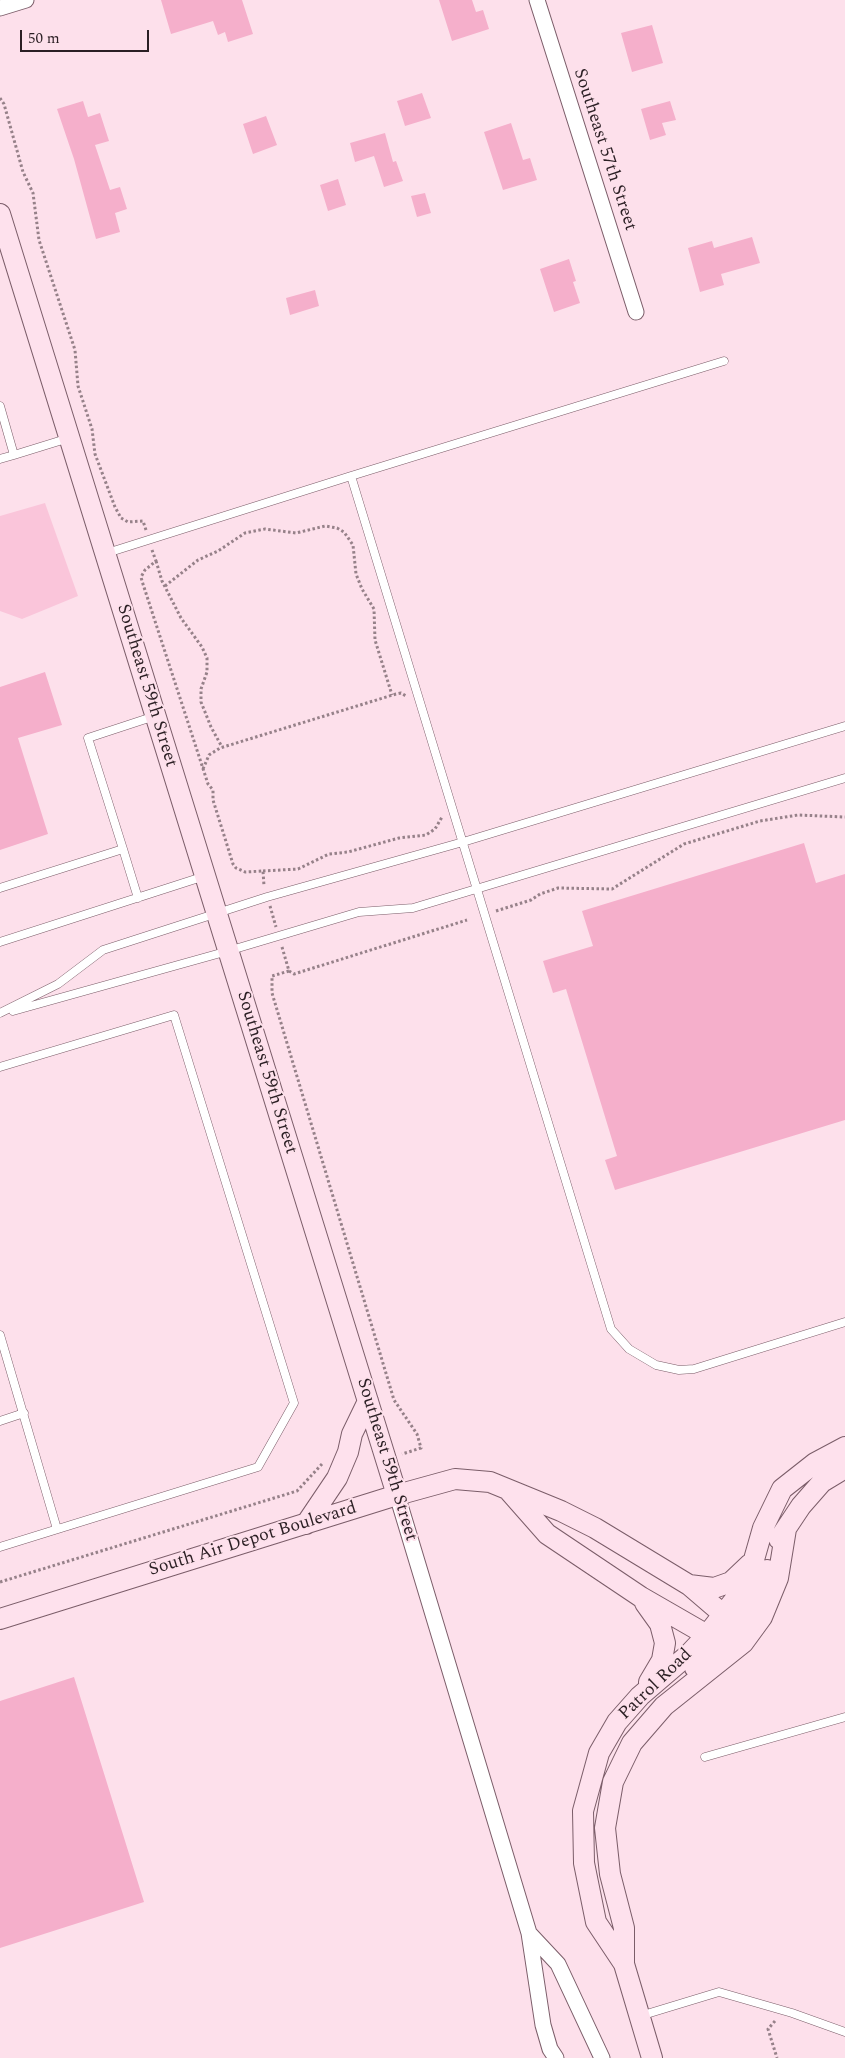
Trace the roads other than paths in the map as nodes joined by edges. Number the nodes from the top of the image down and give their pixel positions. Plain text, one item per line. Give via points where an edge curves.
1 (26, 0) edge
2 (537, 0) edge
3 (0, 8) edge
4 (1, 220) edge
5 (636, 312) dead end
6 (724, 361) dead end
7 (0, 406) edge
8 (69, 438) junction
9 (14, 455) junction
10 (0, 459) edge
11 (351, 476) junction
12 (105, 553) junction
13 (155, 716) junction
14 (845, 726) edge
15 (845, 778) edge
16 (463, 842) junction
17 (123, 849) junction
18 (205, 876) junction
19 (0, 888) edge
20 (477, 888) junction
21 (138, 898) junction
22 (216, 914) junction
23 (0, 942) edge
24 (228, 951) junction
25 (0, 1014) edge
26 (0, 1067) edge
27 (845, 1322) edge
28 (0, 1335) edge
29 (368, 1401) junction
30 (24, 1414) junction
31 (0, 1421) edge
32 (845, 1447) edge
33 (845, 1468) edge
34 (507, 1489) junction
35 (397, 1495) junction
36 (306, 1524) junction
37 (57, 1529) junction
38 (786, 1529) junction
39 (0, 1547) edge
40 (756, 1557) junction
41 (689, 1585) junction
42 (641, 1597) junction
43 (0, 1619) edge
44 (727, 1623) junction
45 (707, 1635) junction
46 (640, 1696) junction
47 (669, 1703) junction
48 (845, 1717) edge
49 (706, 1757) dead end
50 (529, 1933) junction
51 (624, 1964) junction
52 (640, 2016) junction
53 (845, 2032) edge
54 (556, 2058) edge
55 (602, 2058) edge
56 (652, 2058) edge

1 - 3 street
2 - 5 street, Southeast 57th Street
4 - 8 main road, Southeast 59th Street
6 - 11 lane
7 - 9 lane
8 - 9 lane
8 - 12 main road, Southeast 59th Street
9 - 10 lane
11 - 12 lane
11 - 16 lane
12 - 13 main road, Southeast 59th Street
13 - 17 lane via 88,738
13 - 18 main road, Southeast 59th Street
14 - 16 lane
15 - 20 lane
16 - 20 lane
16 - 22 lane
17 - 19 lane
17 - 21 lane
18 - 21 lane
18 - 22 main road, Southeast 59th Street
20 - 24 lane via 414,908 359,912
20 - 27 lane via 611,1329 629,1349 656,1365 679,1370 694,1369
21 - 23 lane
22 - 24 main road, Southeast 59th Street
22 - 25 lane via 103,950 58,984
24 - 25 lane
24 - 29 main road, Southeast 59th Street
26 - 37 lane via 174,1015 294,1403 258,1467
28 - 30 lane
29 - 35 main road, Southeast 59th Street
29 - 36 main road via 352,1434 337,1478
30 - 31 lane
30 - 37 lane
32 - 40 main road via 815,1463 782,1489 764,1528
33 - 38 main road via 822,1482
34 - 35 main road, South Air Depot Boulevard via 490,1482 455,1479
34 - 41 main road, South Air Depot Boulevard via 562,1510
34 - 42 main road via 547,1534
35 - 36 main road, South Air Depot Boulevard
35 - 50 street, Southeast 59th Street
36 - 43 main road, South Air Depot Boulevard
37 - 39 lane
38 - 44 main road via 776,1543 765,1578 748,1610
38 - 47 main road via 778,1578 762,1617 743,1643
40 - 41 main road via 732,1582 714,1588
40 - 44 main road via 747,1584
41 - 44 main road, South Air Depot Boulevard
42 - 45 main road
42 - 46 main road via 660,1624 665,1643 662,1660
44 - 45 main road
44 - 47 main road
45 - 46 main road, Patrol Road
46 - 51 main road, Patrol Road via 617,1722 599,1753 583,1810 584,1863 596,1922
47 - 51 main road, Patrol Road via 632,1743 613,1782 605,1828 610,1874 624,1928
48 - 49 lane
50 - 54 street, Southeast 59th Street via 543,2025
50 - 55 street, Southeast 59th Street via 558,1964
51 - 52 main road, Patrol Road
52 - 53 lane via 718,1992
52 - 56 main road, Patrol Road

